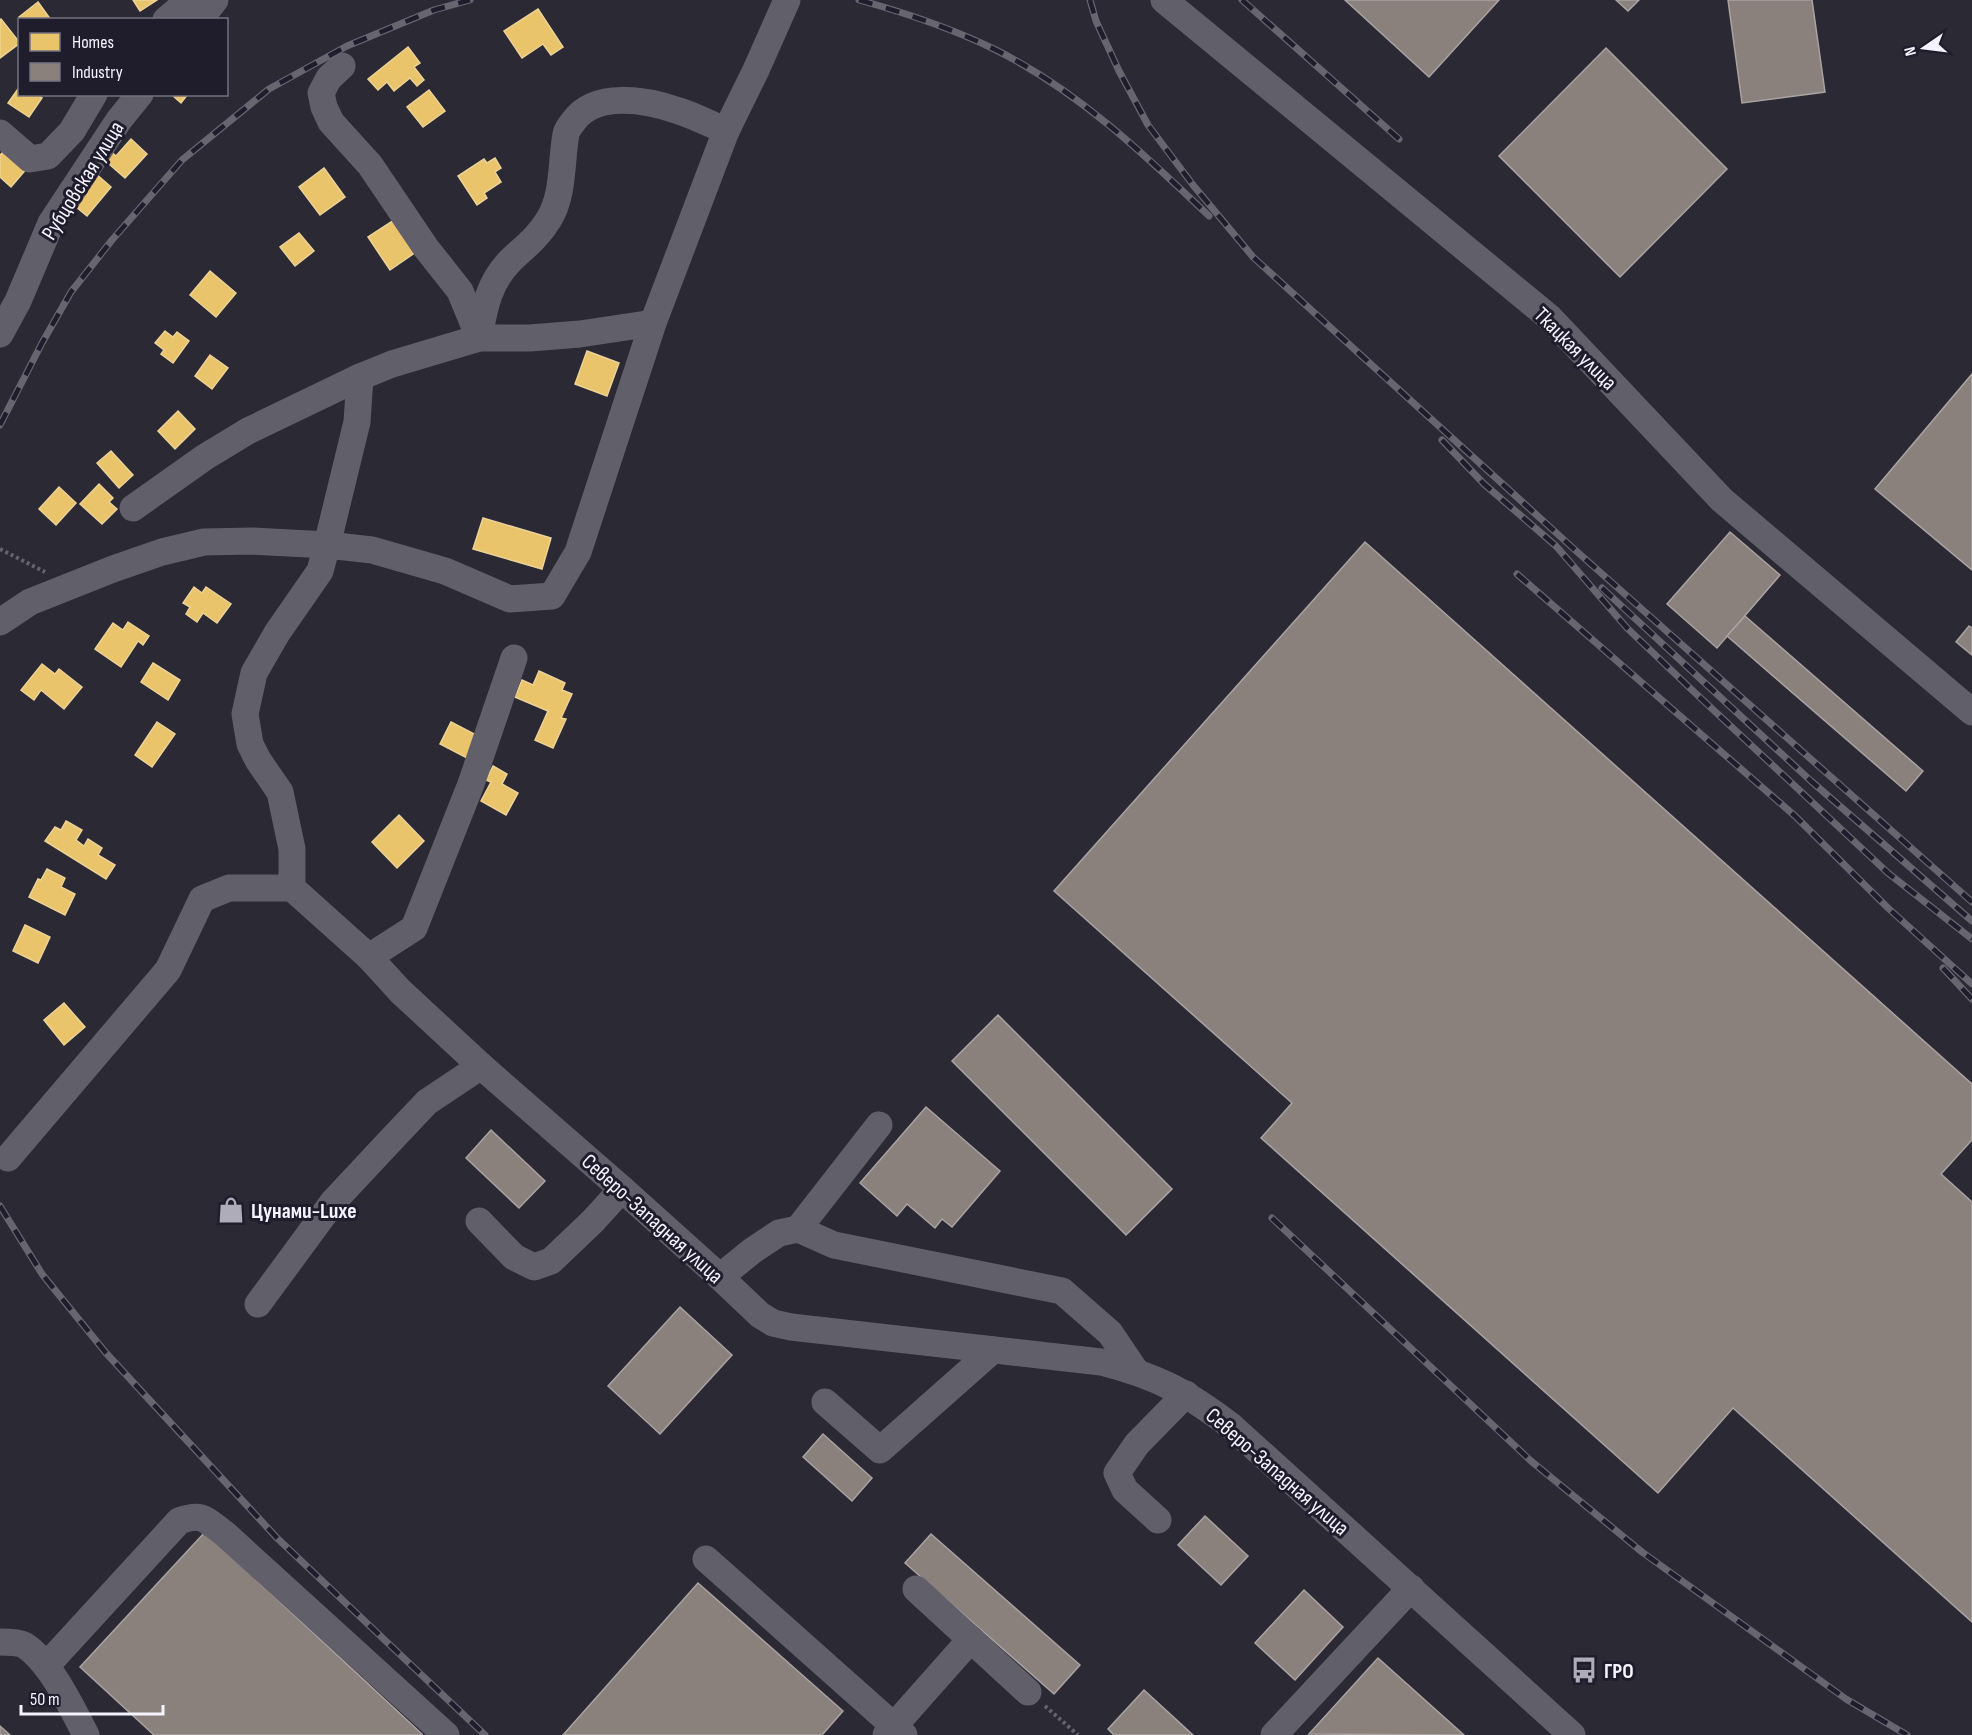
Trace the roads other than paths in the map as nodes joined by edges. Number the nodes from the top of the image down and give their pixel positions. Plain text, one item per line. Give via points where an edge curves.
1 (189, 0) edge
2 (215, 0) edge
3 (788, 0) edge
4 (1164, 0) edge
5 (168, 18) edge
6 (201, 18) edge
7 (342, 66) dead end
8 (93, 96) edge
9 (138, 96) edge
10 (726, 131) junction
11 (0, 134) edge
12 (654, 323) junction
13 (0, 334) edge
14 (479, 338) junction
15 (360, 377) junction
16 (133, 507) dead end
17 (327, 545) junction
18 (0, 622) edge
19 (514, 658) dead end
20 (1972, 712) edge
21 (292, 888) junction
22 (369, 957) junction
23 (481, 1066) junction
24 (879, 1125) dead end
25 (8, 1158) dead end
26 (622, 1189) junction
27 (479, 1221) dead end
28 (798, 1229) junction
29 (720, 1277) junction
30 (258, 1304) dead end
31 (993, 1350) junction
32 (1135, 1370) junction
33 (1186, 1394) junction
34 (825, 1402) dead end
35 (1158, 1520) dead end
36 (706, 1559) dead end
37 (1411, 1588) junction
38 (916, 1589) dead end
39 (971, 1639) junction
40 (0, 1642) edge
41 (46, 1666) junction
42 (1028, 1692) road end
43 (895, 1732) edge
44 (1569, 1733) edge
45 (86, 1735) edge
46 (446, 1735) edge
47 (1274, 1735) edge

1 - 5 street
2 - 6 street
3 - 10 street
4 - 20 street, Ткацкая улица via 1550,318 1722,500
7 - 14 street via 321,93 331,122 370,165 460,291
8 - 11 street, Рубцовская улица via 72,130 48,156 30,159
9 - 13 street, Рубцовская улица via 51,223
10 - 12 street
10 - 14 street via 679,111 619,100 580,112 567,130 551,217 535,240 498,276 485,303
12 - 14 street via 570,335
12 - 17 street via 578,552 552,596 510,599 445,571 372,550
14 - 15 street
15 - 16 street via 248,431
15 - 17 street via 357,422
17 - 18 street via 204,542 113,569 30,602
17 - 21 street via 320,571 254,673 245,714 250,744 280,792 292,849
19 - 22 street via 471,784 414,928
21 - 22 street, Северо-Западная улица
21 - 25 street via 230,888 202,899 168,969
22 - 23 street, Северо-Западная улица
23 - 26 street, Северо-Западная улица
23 - 30 street via 427,1102 391,1140 333,1202
24 - 28 street
26 - 27 street via 551,1261 534,1267 514,1257
26 - 29 street, Северо-Западная улица
28 - 29 street via 779,1233
28 - 32 street via 834,1245 1062,1291 1110,1334
29 - 31 street, Северо-Западная улица via 773,1323
31 - 32 street, Северо-Западная улица via 1101,1362
31 - 34 street via 880,1450
32 - 33 street, Северо-Западная улица
33 - 35 street via 1137,1444 1117,1473 1125,1490
33 - 37 street, Северо-Западная улица via 1231,1426
36 - 43 street
37 - 44 street, Северо-Западная улица
37 - 47 street
38 - 39 street
39 - 42 street
39 - 43 street
40 - 41 street via 22,1644
41 - 45 street
41 - 46 street via 180,1521 193,1516 205,1519 225,1534

